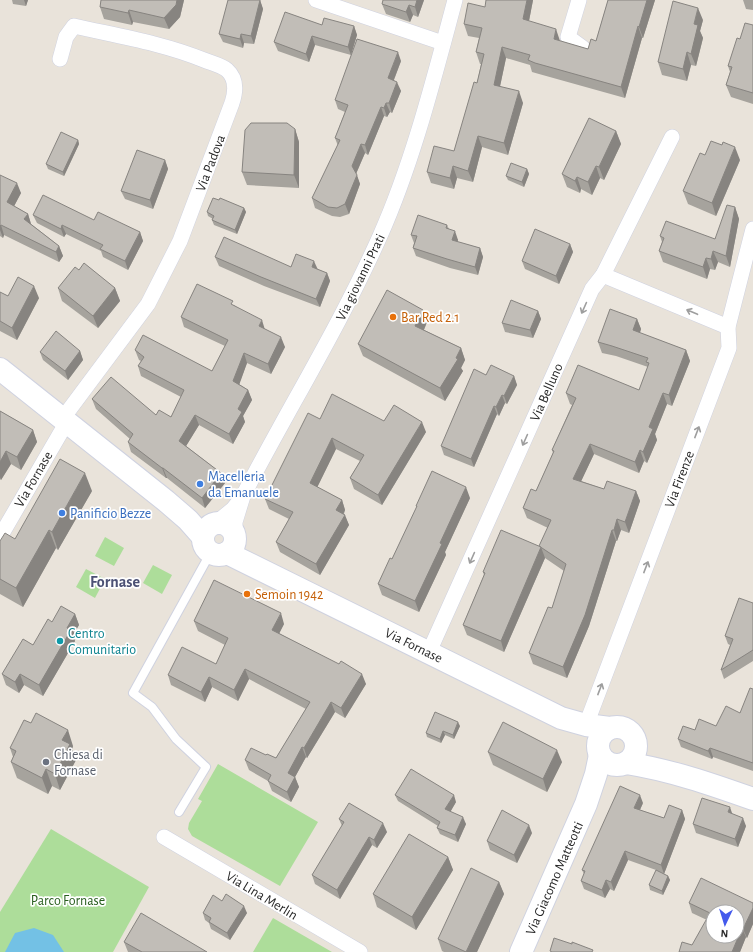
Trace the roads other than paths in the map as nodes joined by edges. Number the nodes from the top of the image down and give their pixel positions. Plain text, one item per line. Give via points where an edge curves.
1 (316, 0) edge
2 (455, 0) edge
3 (579, 0) edge
4 (443, 43) junction
5 (583, 48) edge
6 (60, 59) dead end
7 (672, 137) dead end
8 (753, 229) edge
9 (603, 275) junction
10 (728, 327) junction
11 (0, 368) edge
12 (66, 420) junction
13 (0, 537) edge
14 (220, 537) junction
15 (429, 652) junction
16 (561, 718) junction
17 (586, 725) junction
18 (610, 728) junction
19 (636, 742) junction
20 (599, 752) junction
21 (624, 764) junction
22 (690, 777) junction
23 (753, 799) edge
24 (586, 804) junction
25 (179, 812) dead end
26 (164, 837) dead end
27 (360, 952) edge
28 (521, 952) edge

1 - 4 street
2 - 4 street, Via giovanni Prati
3 - 5 street via 568,37
4 - 14 street, Via giovanni Prati via 413,147 380,236 354,293 243,496 235,522
6 - 12 street, Via Padova via 66,38 74,26 185,52 226,68 235,83 232,104 180,241 148,304
7 - 9 street, Via Belluno
8 - 10 street, Via Firenze
10 -> 9 street
9 -> 15 street, Via Belluno via 592,290
17 -> 10 street, Via Firenze via 729,348
11 - 12 street, Via Fornase
12 - 13 street, Via Fornase
12 - 14 street, Via Fornase via 166,501 193,516
14 - 15 street, Via Fornase via 266,572
14 - 25 lane via 133,693 152,707 176,739 206,767
15 - 16 street, Via Fornase
16 - 17 street, Via Fornase
16 - 20 street, Via Fornase via 589,740
17 - 18 street, Via Fornase
18 - 19 street, Via Fornase via 628,731
18 - 20 street via 600,737
19 - 21 street via 634,754
19 - 22 street, Via Fornase
20 - 21 street, Via Fornase via 609,764
20 - 24 street, Via Giacomo Matteotti via 596,774
21 - 22 street, Via Fornase
21 - 24 street, Via Giacomo Matteotti via 609,773
22 - 23 street, Via Fornase
24 - 28 street, Via Giacomo Matteotti
26 - 27 street, Via Lina Merlin

